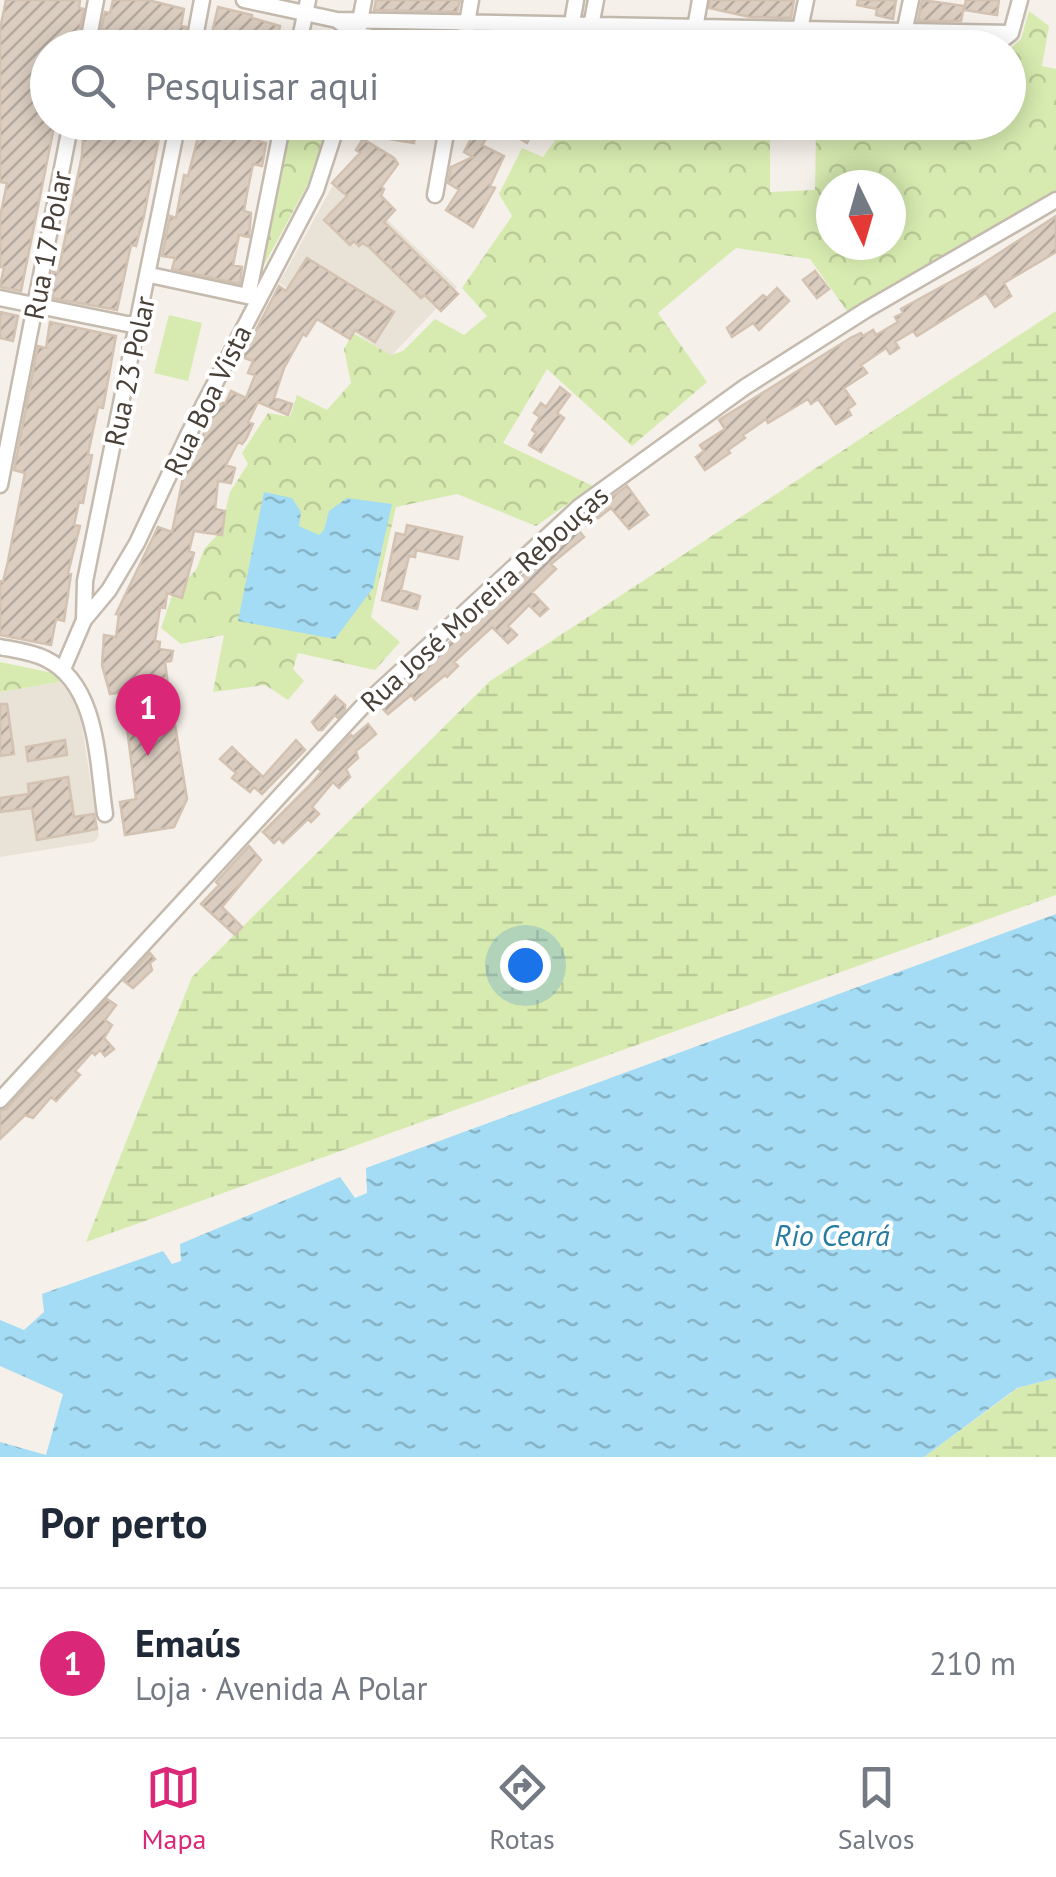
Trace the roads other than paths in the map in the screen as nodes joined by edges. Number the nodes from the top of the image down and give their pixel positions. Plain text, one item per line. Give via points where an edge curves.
1 (96, 0) edge
2 (202, 0) edge
3 (244, 0) edge
4 (364, 0) edge
5 (471, 0) edge
6 (576, 0) edge
7 (596, 0) edge
8 (700, 0) edge
9 (806, 0) edge
10 (911, 0) edge
11 (1020, 0) edge
12 (307, 6) edge
13 (467, 24) junction
14 (90, 30) edge
15 (196, 30) edge
16 (352, 30) edge
17 (359, 30) edge
18 (402, 30) edge
19 (466, 30) edge
20 (523, 30) edge
21 (571, 30) edge
22 (590, 30) edge
23 (695, 30) edge
24 (799, 30) edge
25 (904, 30) edge
26 (1012, 30) edge
27 (68, 140) edge
28 (175, 140) edge
29 (280, 140) edge
30 (332, 140) edge
31 (445, 140) edge
32 (434, 196) dead end
33 (1056, 200) edge
34 (150, 274) junction
35 (253, 297) junction
36 (0, 298) edge
37 (34, 305) junction
38 (137, 326) junction
39 (0, 485) edge
40 (84, 620) junction
41 (0, 647) edge
42 (63, 670) junction
43 (105, 814) dead end
44 (0, 1100) edge

1 - 14 street
2 - 15 street
3 - 12 street
4 - 17 street
5 - 13 street
6 - 21 street
7 - 22 street
8 - 23 street
9 - 24 street
10 - 25 street
11 - 26 street
12 - 16 street
13 - 18 street
13 - 19 street
13 - 20 street
27 - 37 street, Rua 17 Polar
28 - 34 street, Rua 23 Polar
29 - 35 street
30 - 35 street, Rua Boa Vista via 316,190
31 - 32 street
33 - 44 street, Rua José Moreira Rebouças via 745,387 578,507 361,708
34 - 35 street
34 - 38 street, Rua 23 Polar
35 - 40 street, Rua Boa Vista via 138,543
36 - 37 street
37 - 38 street
37 - 39 street, Rua 17 Polar
38 - 40 street, Rua 23 Polar via 85,581
40 - 42 street, Rua Boa Vista
41 - 42 street
42 - 43 street via 87,704

